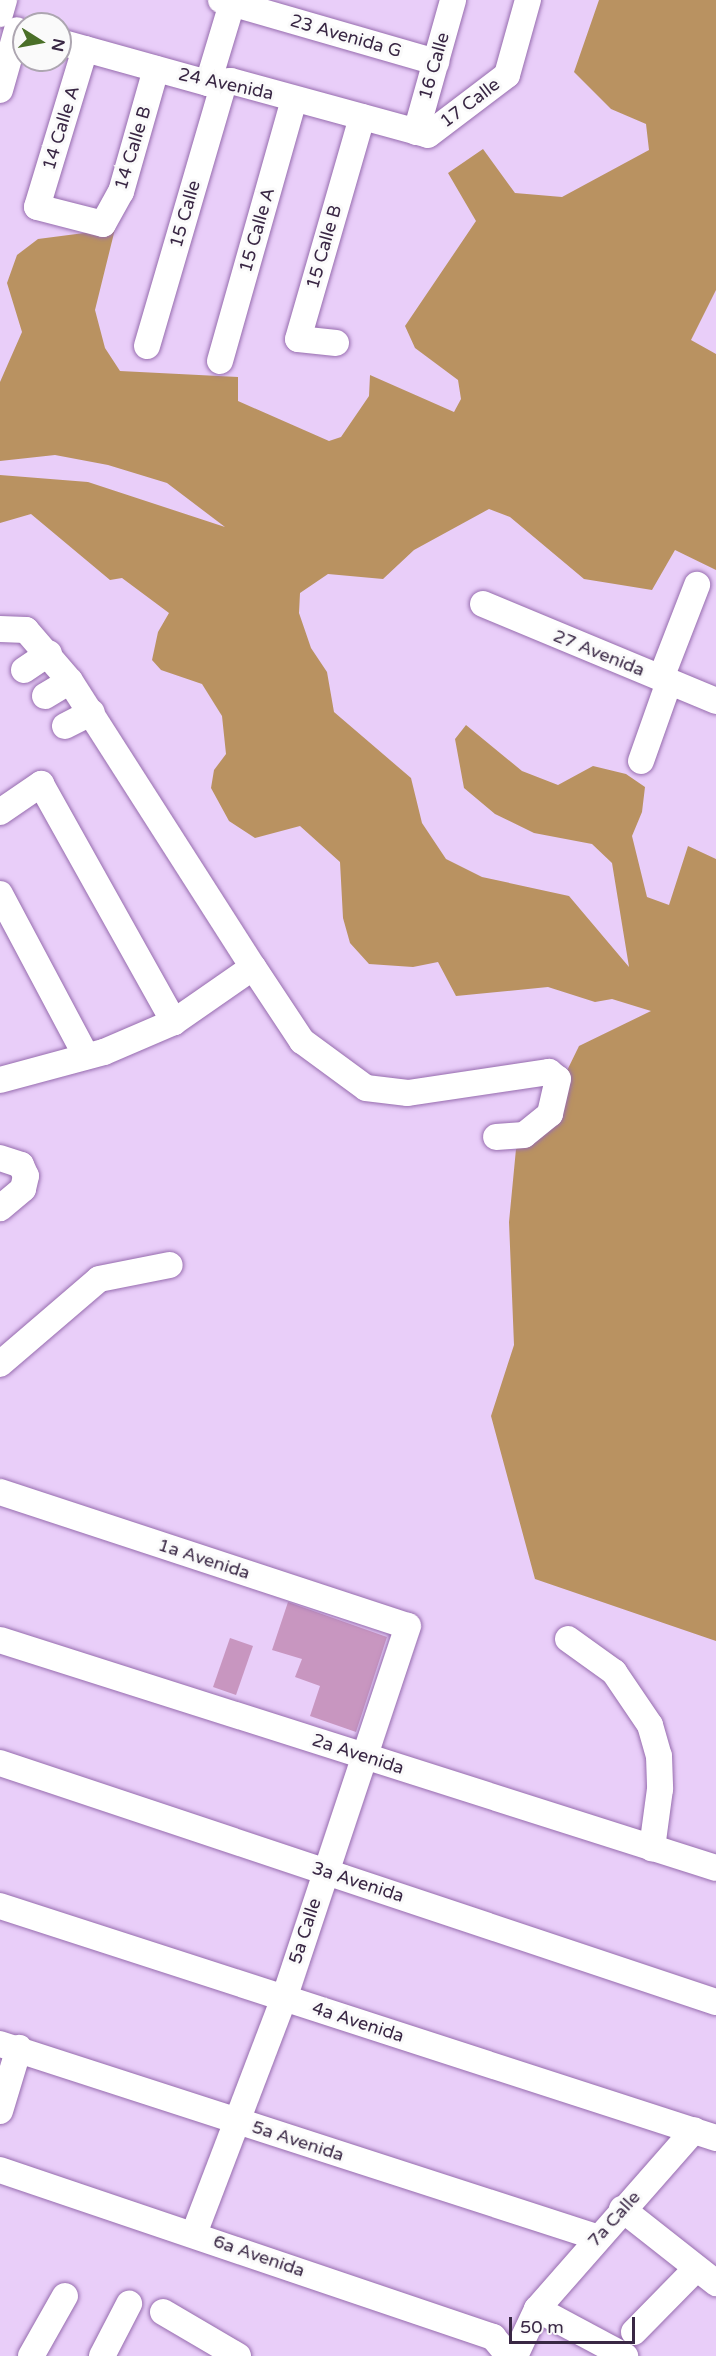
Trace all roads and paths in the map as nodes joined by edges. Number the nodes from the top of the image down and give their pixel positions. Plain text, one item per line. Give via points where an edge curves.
1 (4, 0) edge
2 (453, 0) edge
3 (528, 0) edge
4 (229, 1) edge
5 (10, 25) edge
6 (72, 45) edge
7 (85, 49) junction
8 (436, 62) junction
9 (156, 69) junction
10 (216, 82) junction
11 (0, 90) edge
12 (294, 99) junction
13 (362, 117) junction
14 (422, 133) junction
15 (103, 224) joint
16 (336, 343) dead end
17 (147, 345) dead end
18 (220, 361) dead end
19 (697, 585) dead end
20 (483, 604) dead end
21 (0, 630) edge
22 (50, 653) junction
23 (24, 670) dead end
24 (665, 680) junction
25 (70, 681) junction
26 (45, 696) dead end
27 (716, 701) edge
28 (92, 712) junction
29 (65, 726) dead end
30 (641, 761) dead end
31 (0, 812) edge
32 (0, 894) edge
33 (253, 967) junction
34 (174, 1022) junction
35 (85, 1054) junction
36 (0, 1080) edge
37 (496, 1137) dead end
38 (0, 1158) edge
39 (0, 1208) edge
40 (170, 1265) dead end
41 (0, 1364) edge
42 (0, 1492) edge
43 (408, 1626) joint
44 (568, 1639) dead end
45 (0, 1640) edge
46 (366, 1756) junction
47 (0, 1763) edge
48 (652, 1848) junction
49 (716, 1868) edge
50 (324, 1870) junction
51 (0, 1906) edge
52 (284, 1998) junction
53 (716, 2002) edge
54 (10, 2046) edge
55 (0, 2111) edge
56 (237, 2121) junction
57 (705, 2134) edge
58 (0, 2170) edge
59 (622, 2209) junction
60 (194, 2234) junction
61 (596, 2237) junction
62 (705, 2276) edge
63 (65, 2296) dead end
64 (129, 2304) dead end
65 (537, 2309) junction
66 (163, 2312) dead end
67 (634, 2332) dead end
68 (501, 2347) edge
69 (31, 2356) edge
70 (102, 2356) edge
71 (238, 2356) edge
72 (515, 2356) edge
73 (625, 2356) edge

1 - 5 street
2 - 8 street, 16 Calle
3 - 14 street, 17 Calle via 507,75
4 - 8 street, 23 Avenida G
4 - 10 street, 15 Calle
5 - 11 street
6 - 7 street, 24 Avenida
7 - 9 street, 24 Avenida
7 - 15 street, 14 Calle A via 37,207
8 - 14 street, 16 Calle
9 - 10 street, 24 Avenida
9 - 15 street, 14 Calle B via 121,192
10 - 12 street, 24 Avenida
10 - 17 street, 15 Calle
12 - 13 street, 24 Avenida
12 - 18 street, 15 Calle A
13 - 14 street, 24 Avenida
13 - 16 street, 15 Calle B via 298,339
19 - 24 street
20 - 24 street, 27 Avenida
21 - 22 street via 26,630
22 - 23 street
22 - 25 street
24 - 27 street, 27 Avenida
24 - 30 street
25 - 26 street
25 - 28 street
28 - 29 street
28 - 33 street
31 - 34 street via 41,784
32 - 35 street
33 - 34 street
33 - 37 street via 302,1041 366,1088 408,1093 549,1072 558,1079 550,1114 524,1135
34 - 35 street via 104,1052
35 - 36 street
38 - 39 street via 21,1165 26,1176 23,1189
40 - 41 street via 99,1279
42 - 43 street, 1a Avenida
43 - 46 street, 5a Calle
44 - 48 street via 614,1672 650,1725 659,1756 660,1789
45 - 46 street, 2a Avenida
46 - 48 street, 2a Avenida
46 - 50 street, 5a Calle
47 - 50 street, 3a Avenida
48 - 49 street, 2a Avenida
50 - 52 street, 5a Calle
50 - 53 street, 3a Avenida
51 - 52 street, 4a Avenida
52 - 56 street, 5a Calle
52 - 57 street, 4a Avenida
54 - 55 street
54 - 56 street, 5a Avenida
56 - 60 street, 5a Calle
56 - 61 street, 5a Avenida
57 - 59 street, 7a Calle
58 - 60 street, 6a Avenida
59 - 61 street, 7a Calle
59 - 62 street
60 - 68 street, 6a Avenida
61 - 65 street, 7a Calle
62 - 67 street
63 - 69 street
64 - 70 street
65 - 68 street, 7a Calle
65 - 72 street, 7a Calle
65 - 73 street
66 - 71 street

